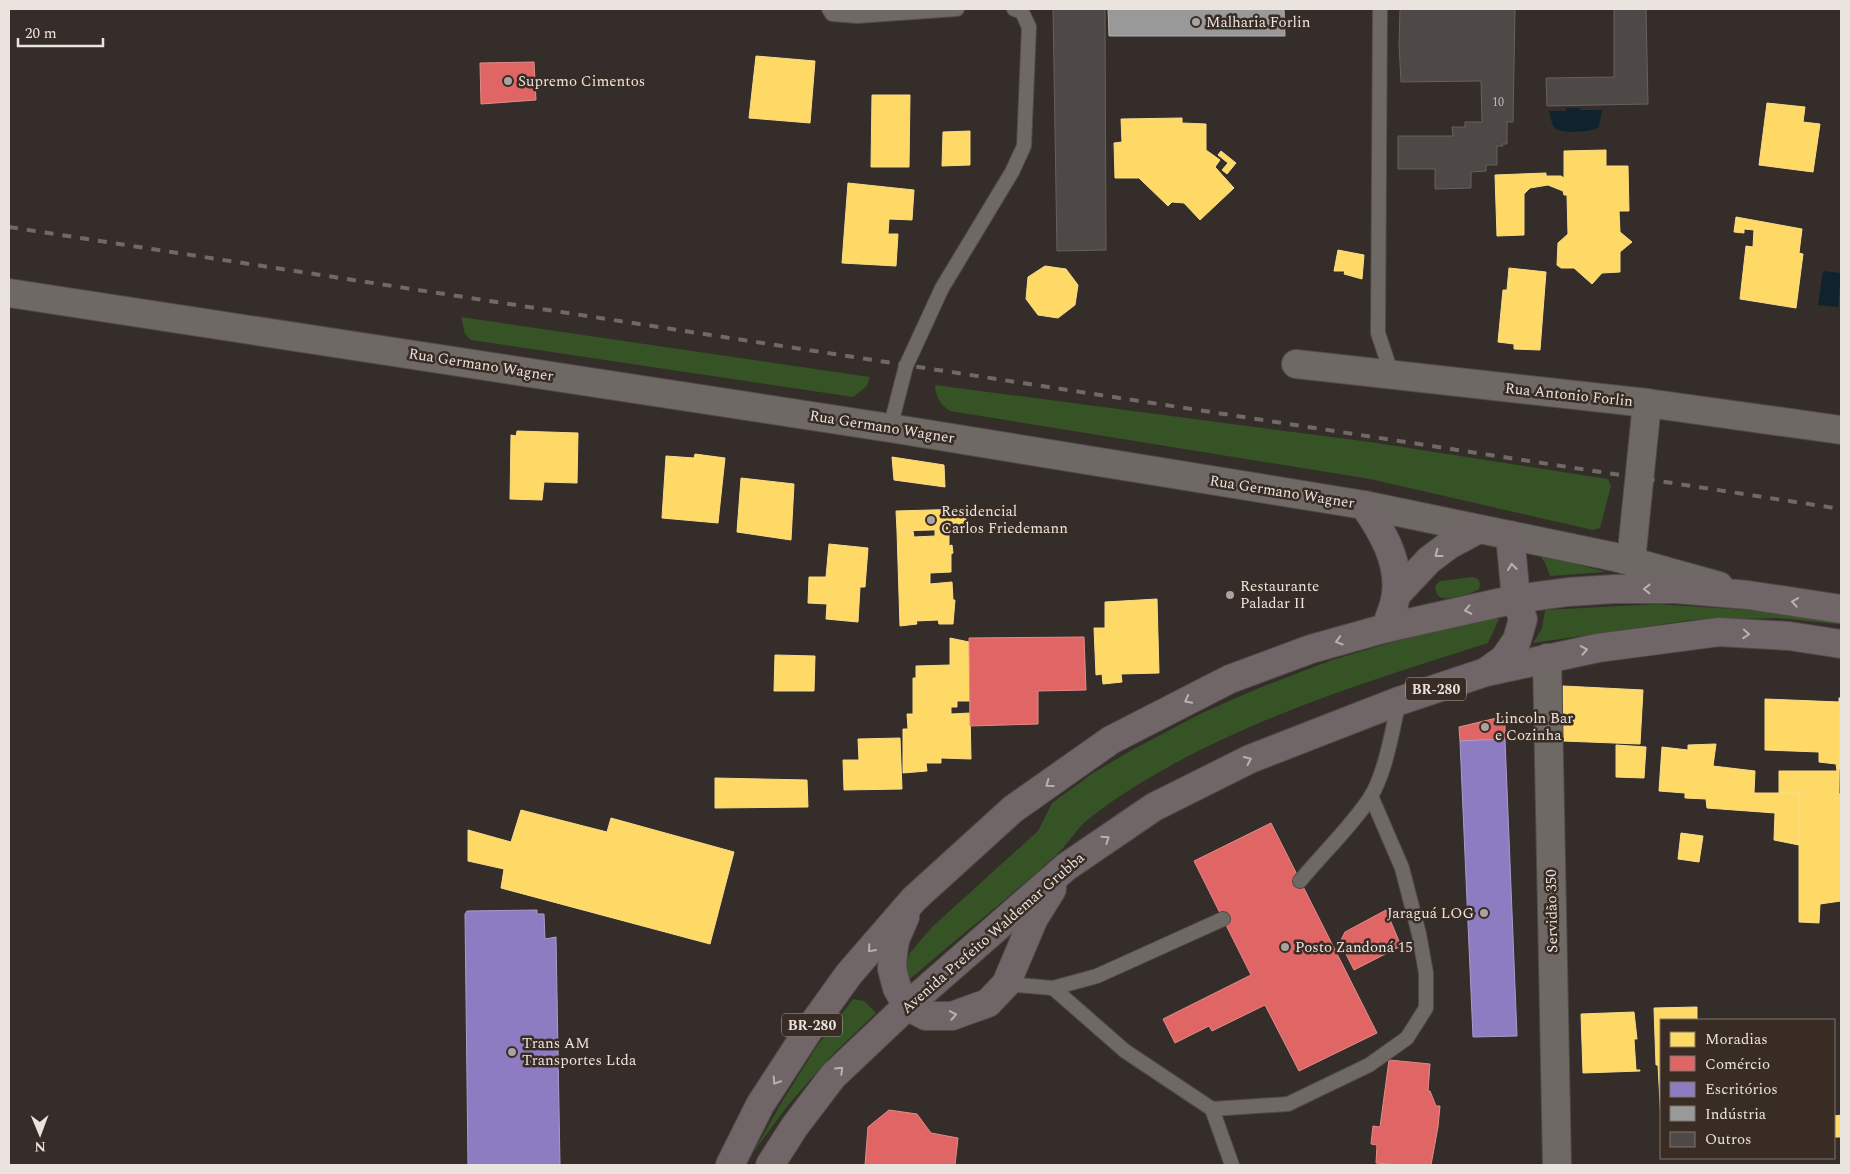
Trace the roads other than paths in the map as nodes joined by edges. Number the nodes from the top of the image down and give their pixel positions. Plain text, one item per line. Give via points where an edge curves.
1 (829, 9) edge
2 (957, 9) edge
3 (1014, 9) edge
4 (1380, 9) edge
5 (9, 293) edge
6 (1296, 364) dead end
7 (1392, 375) junction
8 (1647, 403) junction
9 (890, 428) junction
10 (1841, 430) edge
11 (1364, 505) junction
12 (1479, 529) junction
13 (1510, 535) junction
14 (1631, 561) junction
15 (1396, 595) junction
16 (1748, 595) junction
17 (1516, 599) junction
18 (1841, 609) edge
19 (1386, 628) junction
20 (1841, 644) edge
21 (1547, 658) junction
22 (1486, 672) junction
23 (1399, 701) junction
24 (1371, 796) junction
25 (1066, 867) junction
26 (1300, 881) dead end
27 (914, 899) junction
28 (1223, 919) dead end
29 (1006, 984) junction
30 (1053, 988) junction
31 (907, 1006) junction
32 (1212, 1109) junction
33 (730, 1165) edge
34 (770, 1165) edge
35 (1232, 1165) edge
36 (1557, 1165) edge

1 - 2 lane via 832,14 857,16
3 - 9 lane via 1022,12 1029,27 1024,146 1012,172 942,288 906,366
4 - 7 lane via 1378,334
5 - 9 street, Rua Germano Wagner
6 - 7 street, Rua Antonio Forlin
7 - 8 street, Rua Antonio Forlin
8 - 10 street, Rua Antonio Forlin
8 - 14 street
9 - 11 street, Rua Germano Wagner
11 - 12 street, Rua Germano Wagner
11 - 15 highway via 1390,550 1396,574
12 - 13 street, Rua Germano Wagner
12 -> 15 highway via 1429,560
13 - 14 street, Rua Germano Wagner
17 -> 13 highway
14 - 16 street, Rua Germano Wagner
15 - 19 highway
16 -> 17 highway, BR-280 via 1676,589 1614,589
18 -> 16 highway, BR-280
17 -> 19 highway, BR-280
17 - 22 highway via 1523,619 1516,640 1504,659
19 -> 27 highway, BR-280 via 1230,679 1111,740 1014,809
21 -> 20 highway, Avenida Prefeito Waldemar Grubba / BR-280 via 1633,642 1719,632 1789,636
21 - 22 highway, Avenida Prefeito Waldemar Grubba / BR-280
21 - 36 street, Servidão 350
22 - 23 highway, Avenida Prefeito Waldemar Grubba / BR-280
23 - 24 lane via 1385,761
25 -> 23 highway, Avenida Prefeito Waldemar Grubba / BR-280 via 1154,807 1250,759
24 - 26 lane via 1346,830
24 - 32 lane via 1402,868 1426,973 1426,1008 1407,1038 1369,1065 1288,1104
25 - 29 highway via 1034,918
25 - 31 highway, Avenida Prefeito Waldemar Grubba / BR-280
27 - 31 highway via 895,940 892,969 896,988
27 -> 33 highway, BR-280 via 849,974 808,1031 760,1105
28 - 30 lane via 1097,976
29 - 30 lane
31 -> 29 highway via 926,1016 952,1016 988,1003
30 - 32 lane via 1125,1051
34 -> 31 highway, Avenida Prefeito Waldemar Grubba / BR-280 via 833,1076
32 - 35 lane

